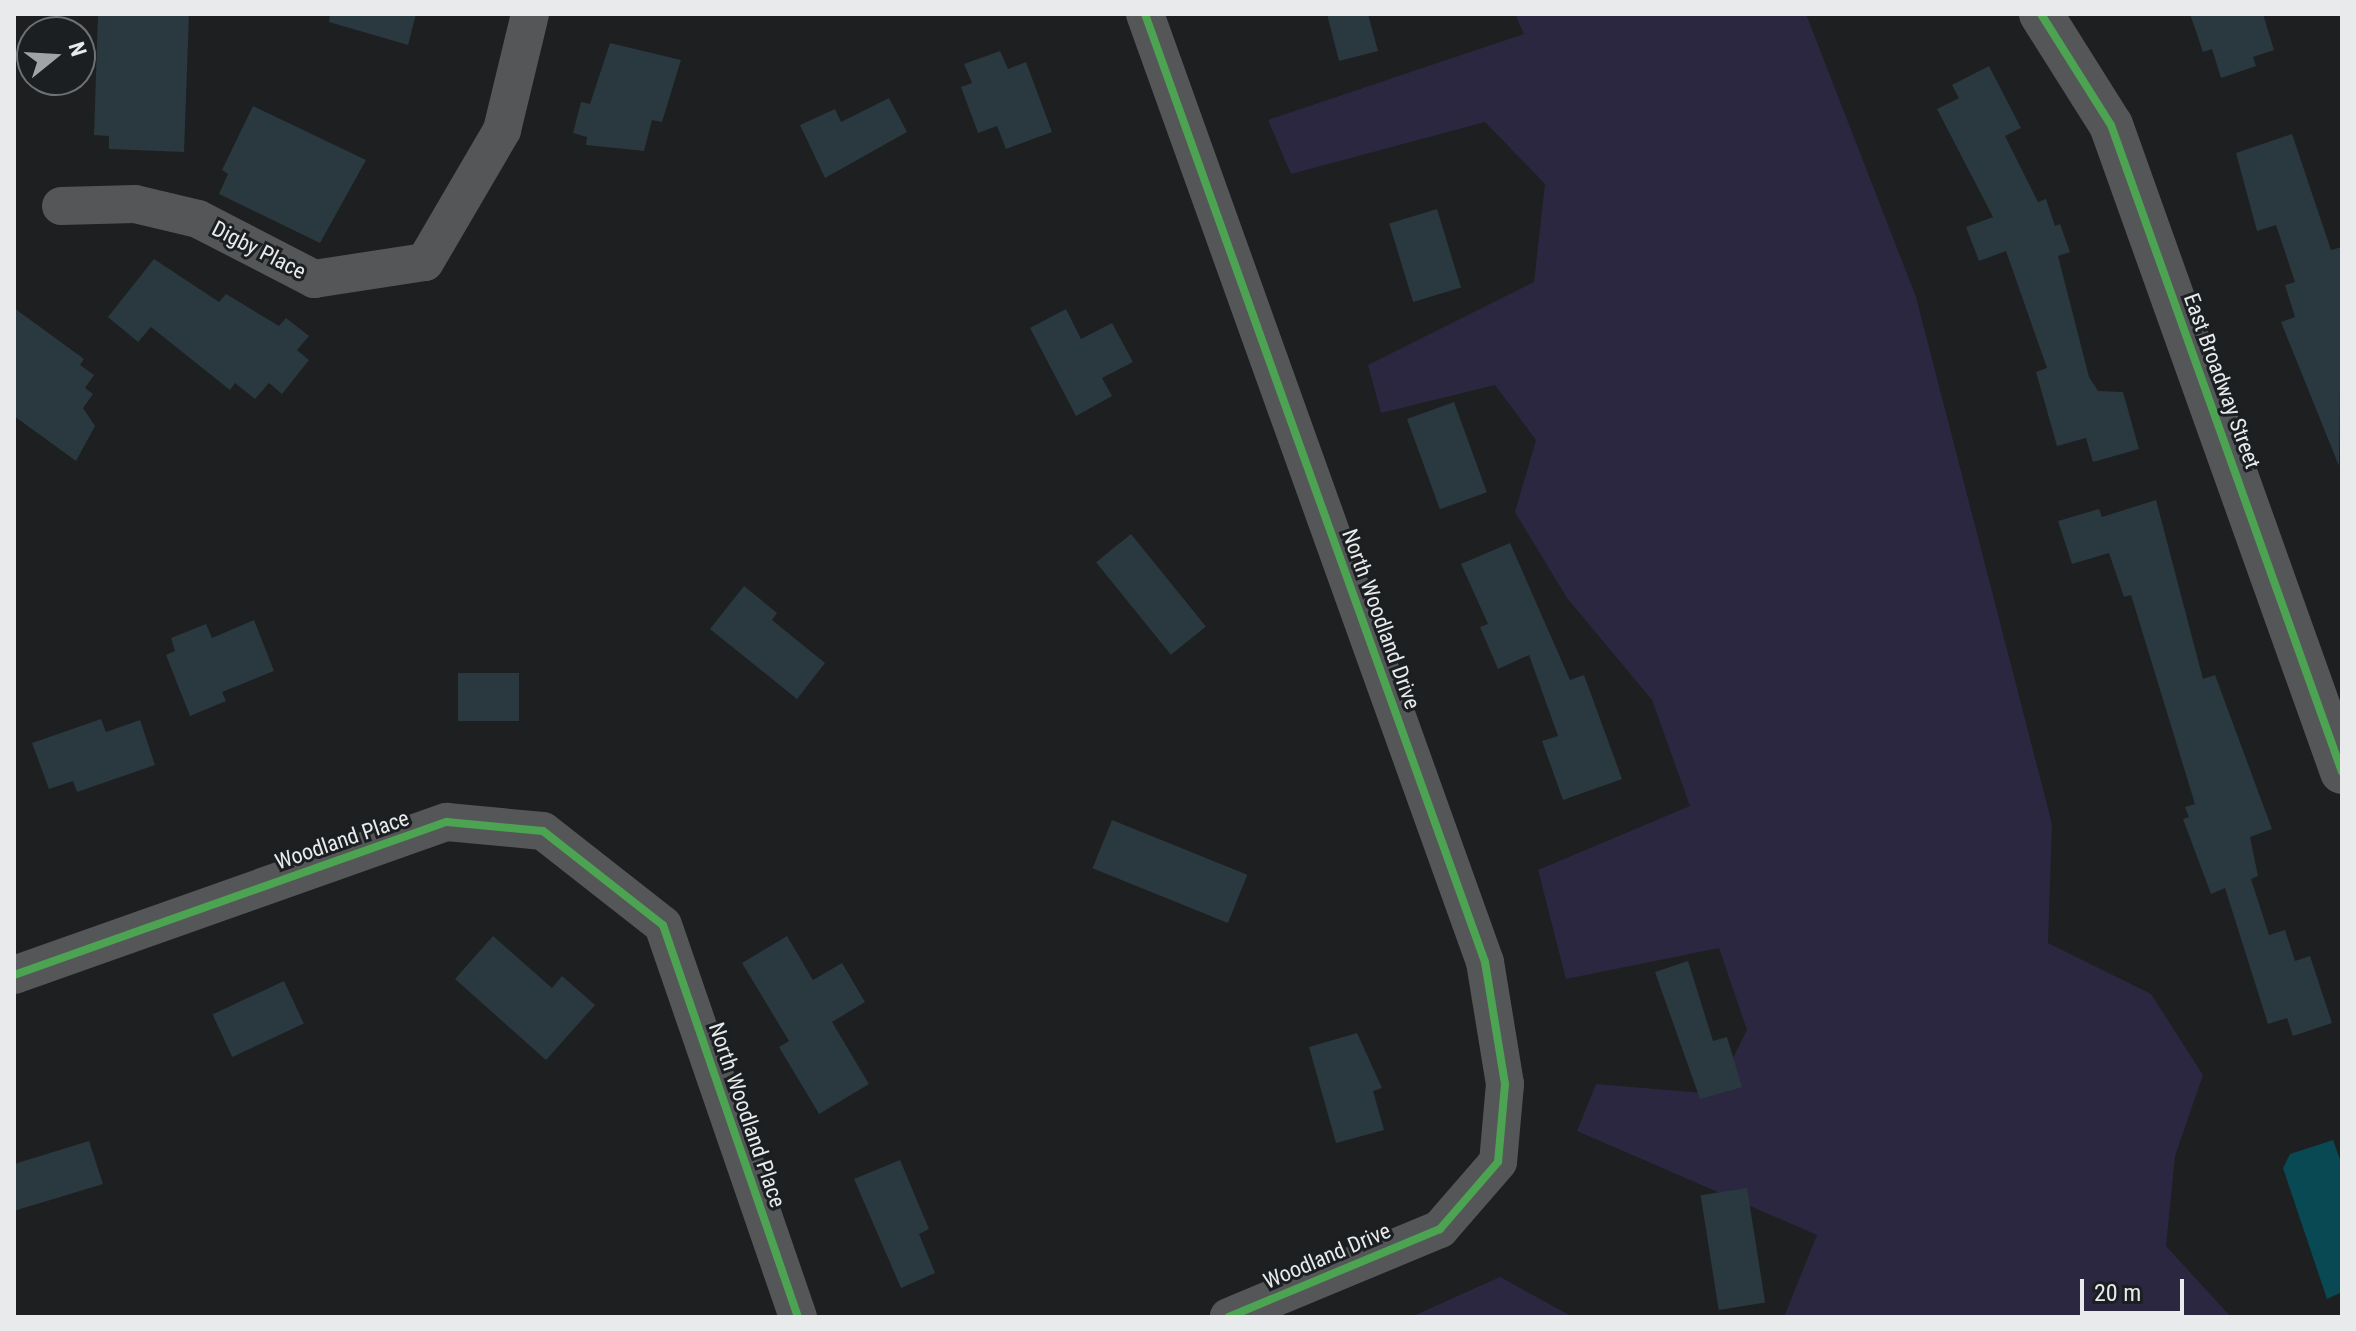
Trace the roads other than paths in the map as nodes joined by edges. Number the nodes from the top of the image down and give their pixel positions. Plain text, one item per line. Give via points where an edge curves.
1 (530, 14) edge
2 (1145, 14) edge
3 (2041, 14) edge
4 (61, 206) dead end
5 (2342, 772) edge
6 (663, 925) joint
7 (14, 975) edge
8 (1440, 1229) joint
9 (798, 1317) edge
10 (1229, 1317) edge

1 - 4 street, Digby Place via 502,130 425,262 314,279 198,219 135,204
2 - 8 street, North Woodland Drive via 1485,962 1505,1084 1498,1162
3 - 5 street, East Broadway Street via 2111,125
6 - 7 street, Woodland Place via 543,831 447,822
6 - 9 street, North Woodland Place
8 - 10 street, Woodland Drive

